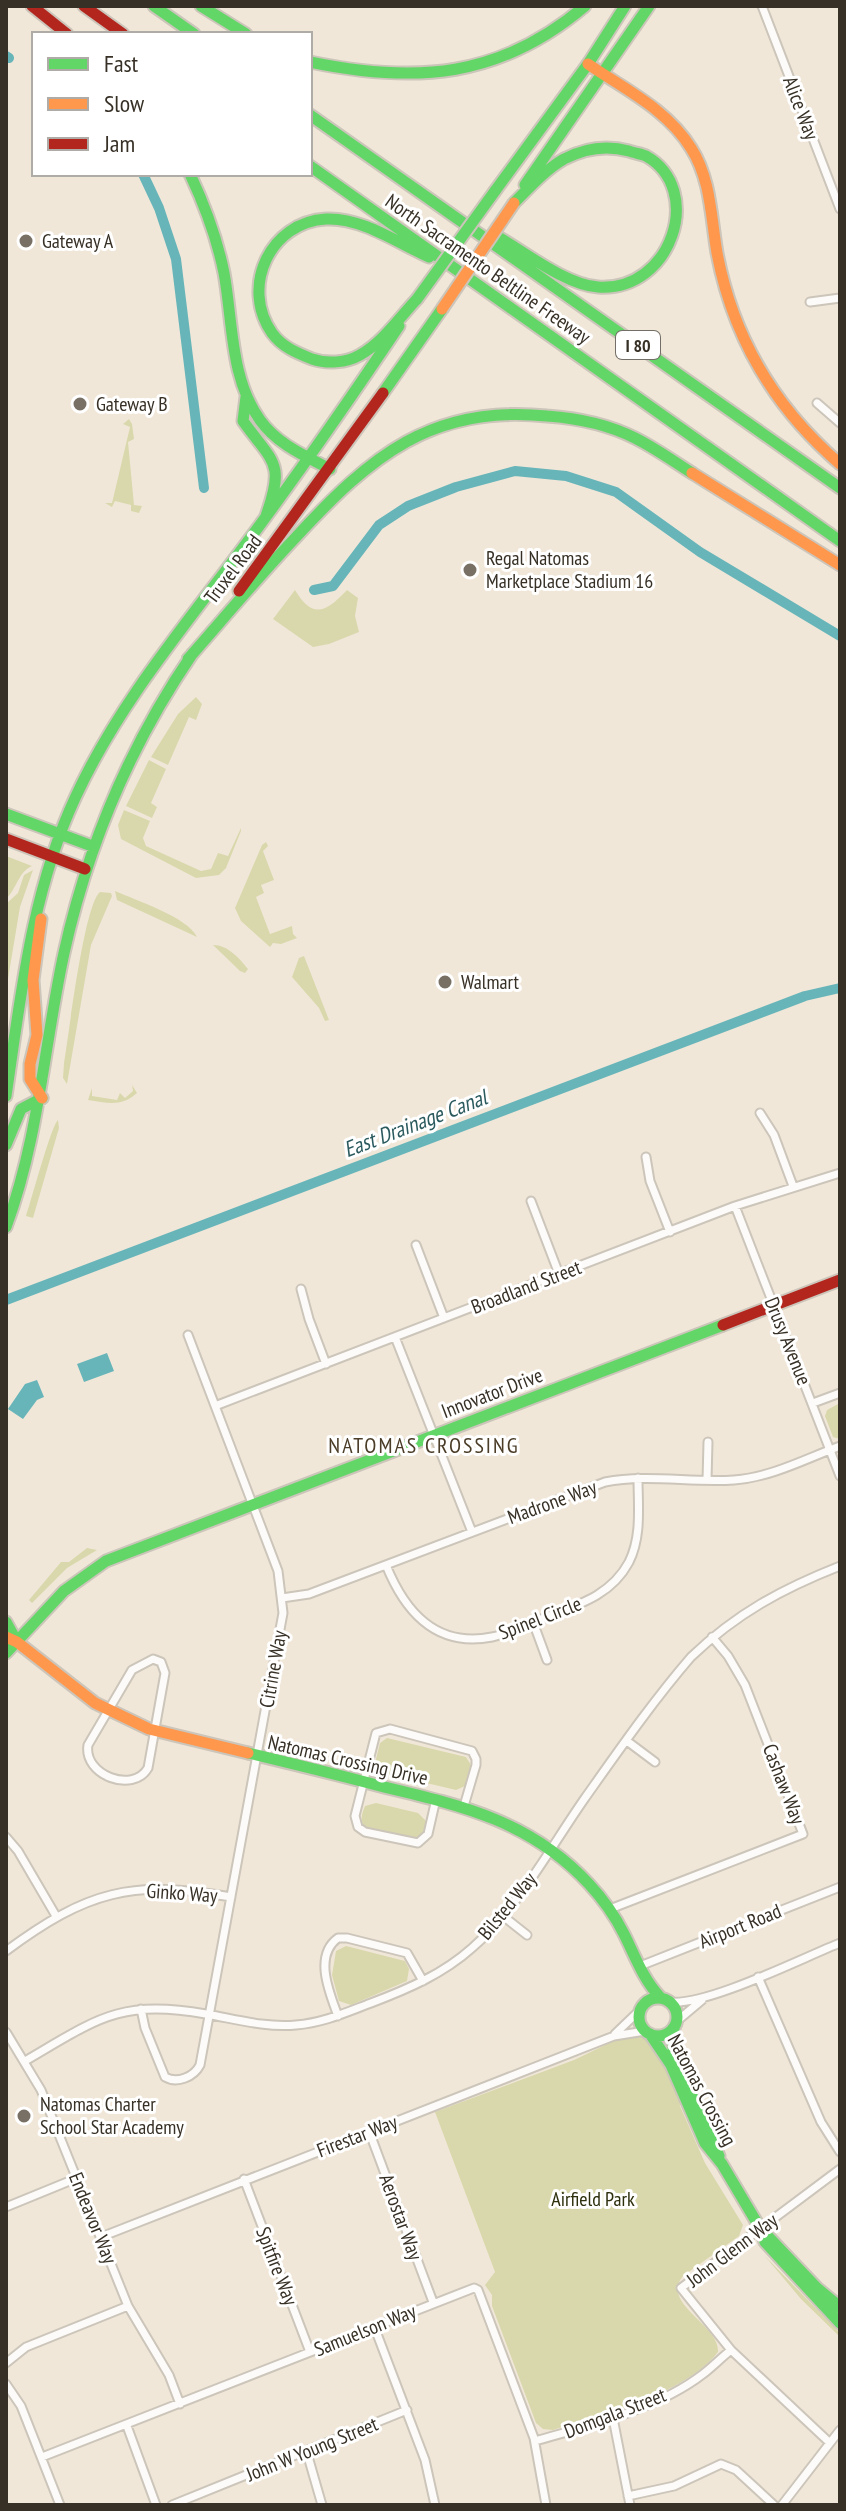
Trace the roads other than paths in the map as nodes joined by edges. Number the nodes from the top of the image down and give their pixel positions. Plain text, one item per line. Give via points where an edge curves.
1 (32, 6) edge
2 (84, 6) edge
3 (154, 6) edge
4 (201, 6) edge
5 (585, 6) edge
6 (625, 6) edge
7 (649, 6) edge
8 (762, 6) edge
9 (64, 32) edge
10 (120, 32) edge
11 (191, 32) edge
12 (243, 32) edge
13 (312, 63) edge
14 (588, 64) junction
15 (601, 74) junction
16 (312, 116) edge
17 (312, 167) edge
18 (191, 176) edge
19 (437, 203) junction
20 (514, 203) junction
21 (840, 209) edge
22 (455, 268) junction
23 (840, 298) edge
24 (417, 299) junction
25 (810, 302) dead end
26 (246, 397) junction
27 (817, 403) dead end
28 (840, 423) edge
29 (310, 459) junction
30 (840, 464) edge
31 (330, 469) junction
32 (840, 488) edge
33 (266, 516) junction
34 (840, 541) edge
35 (840, 565) edge
36 (188, 659) junction
37 (6, 814) edge
38 (60, 833) junction
39 (6, 839) edge
40 (92, 846) junction
41 (52, 856) junction
42 (85, 869) junction
43 (44, 883) junction
44 (6, 1096) edge
45 (42, 1098) junction
46 (760, 1113) dead end
47 (6, 1145) edge
48 (646, 1157) dead end
49 (840, 1173) edge
50 (793, 1186) junction
51 (531, 1201) dead end
52 (735, 1206) junction
53 (6, 1227) edge
54 (670, 1232) junction
55 (416, 1245) dead end
56 (559, 1274) junction
57 (840, 1280) edge
58 (301, 1289) dead end
59 (773, 1305) junction
60 (444, 1318) junction
61 (188, 1335) dead end
62 (395, 1337) junction
63 (326, 1364) junction
64 (840, 1393) edge
65 (813, 1403) junction
66 (215, 1406) junction
67 (434, 1435) junction
68 (708, 1442) dead end
69 (840, 1446) edge
70 (830, 1450) junction
71 (840, 1476) edge
72 (638, 1478) junction
73 (707, 1480) junction
74 (252, 1505) junction
75 (472, 1532) junction
76 (386, 1565) junction
77 (840, 1566) edge
78 (282, 1598) junction
79 (6, 1622) edge
80 (533, 1622) junction
81 (712, 1637) junction
82 (12, 1639) edge
83 (6, 1653) edge
84 (547, 1660) dead end
85 (108, 1711) junction
86 (154, 1730) junction
87 (627, 1741) junction
88 (257, 1756) junction
89 (655, 1762) dead end
90 (363, 1781) junction
91 (436, 1799) junction
92 (464, 1806) junction
93 (6, 1837) edge
94 (552, 1848) junction
95 (840, 1887) edge
96 (231, 1897) junction
97 (610, 1909) junction
98 (56, 1916) junction
99 (503, 1916) junction
100 (527, 1935) dead end
101 (840, 1943) edge
102 (6, 1951) edge
103 (638, 1962) junction
104 (758, 1977) junction
105 (423, 1981) junction
106 (708, 1997) junction
107 (665, 1999) junction
108 (641, 2008) junction
109 (141, 2009) junction
110 (209, 2015) junction
111 (338, 2016) junction
112 (675, 2024) junction
113 (6, 2032) edge
114 (647, 2032) junction
115 (614, 2036) junction
116 (25, 2061) junction
117 (369, 2131) junction
118 (840, 2152) edge
119 (722, 2164) junction
120 (840, 2169) edge
121 (77, 2178) junction
122 (244, 2179) junction
123 (6, 2207) edge
124 (760, 2228) junction
125 (101, 2237) junction
126 (433, 2302) junction
127 (128, 2306) junction
128 (840, 2307) edge
129 (840, 2323) edge
130 (374, 2326) junction
131 (731, 2350) junction
132 (310, 2352) junction
133 (6, 2363) edge
134 (6, 2384) edge
135 (180, 2404) junction
136 (407, 2410) junction
137 (613, 2418) junction
138 (127, 2426) junction
139 (840, 2430) edge
140 (535, 2441) junction
141 (830, 2443) junction
142 (307, 2453) junction
143 (42, 2457) junction
144 (628, 2496) junction
145 (60, 2505) edge
146 (156, 2505) edge
147 (172, 2505) edge
148 (322, 2505) edge
149 (435, 2505) edge
150 (546, 2505) edge
151 (630, 2505) edge
152 (774, 2505) edge
153 (782, 2505) edge

1 - 9 main road
2 - 10 main road
3 - 11 main road
4 - 12 main road
5 - 13 main road via 530,45 440,73 392,76
6 - 14 main road, Truxel Road
7 - 15 main road, Truxel Road
8 - 21 street, Alice Way
14 - 15 main road
14 - 24 main road, Truxel Road, bridge
15 - 20 main road, Truxel Road
15 - 30 main road via 648,102 692,149 705,178 717,255 743,341 789,416
16 - 19 main road, North Sacramento Beltline Freeway / I 80
17 - 22 main road, North Sacramento Beltline Freeway / I 80
18 - 26 main road via 221,256
19 - 20 main road via 582,283 600,287 624,285 650,272 668,250 676,227 674,194 660,169 641,153 621,148 589,149 564,159
19 - 32 main road, North Sacramento Beltline Freeway / I 80
20 - 31 main road, Truxel Road, bridge
22 - 24 main road via 351,224 322,219 295,227 279,239 265,258 258,286 262,315 278,340 297,354 321,361 363,353
22 - 34 main road, North Sacramento Beltline Freeway / I 80
23 - 25 street
24 - 29 main road, Truxel Road
26 - 29 main road via 278,440
26 - 33 main road via 243,421 279,469
27 - 28 street
29 - 31 main road
29 - 33 main road, Truxel Road
31 - 36 main road, Truxel Road
33 - 38 main road, Truxel Road via 131,697
35 - 36 main road via 634,437 562,416 478,416 411,439 364,469 276,558
36 - 40 main road, Truxel Road via 132,753
37 - 38 main road
38 - 40 main road
38 - 41 main road, Truxel Road
39 - 41 main road
40 - 42 main road, Truxel Road
41 - 42 main road
41 - 43 main road, Truxel Road
42 - 45 main road, Truxel Road via 56,999
43 - 44 main road, Truxel Road
43 - 45 main road via 33,980 37,1035 30,1064 30,1079
45 - 47 main road via 21,1109
45 - 53 main road, Truxel Road
46 - 50 street
48 - 54 street
49 - 50 street, Broadland Street
50 - 52 street, Broadland Street
51 - 56 street
52 - 54 street, Broadland Street
52 - 59 street, Drusy Avenue
54 - 56 street, Broadland Street
55 - 60 street
56 - 60 street, Broadland Street
57 - 59 main road, Innovator Drive
58 - 63 street
59 - 65 street, Drusy Avenue
59 - 67 main road, Innovator Drive
60 - 62 street, Broadland Street
61 - 66 street, Citrine Way
62 - 63 street, Broadland Street
62 - 67 street
63 - 66 street, Broadland Street
64 - 65 street
65 - 70 street, Drusy Avenue
66 - 74 street, Citrine Way
67 - 74 main road, Innovator Drive
67 - 75 street
68 - 73 street
69 - 70 street, Madrone Way
70 - 71 street, Drusy Avenue
70 - 73 street, Madrone Way via 757,1477
72 - 73 street, Madrone Way
72 - 75 street, Madrone Way via 605,1482
72 - 80 street, Spinel Circle via 637,1538 621,1574 599,1595
74 - 78 street, Citrine Way via 278,1571
74 - 82 main road, Innovator Drive via 95,1566
75 - 76 street, Madrone Way
76 - 78 street, Madrone Way via 309,1594
76 - 80 street, Spinel Circle via 410,1611 446,1634 489,1637
77 - 81 street, Bilsted Way via 746,1610
78 - 88 street, Citrine Way via 281,1631
79 - 82 main road, Natomas Crossing Drive
80 - 84 street
81 - 87 street, Bilsted Way via 673,1678
81 - 97 street, Cashaw Way via 745,1685 803,1834
82 - 83 main road, Innovator Drive
82 - 85 main road, Natomas Crossing Drive
85 - 86 main road, Natomas Crossing Drive
85 - 86 street via 132,1670 157,1660 165,1673
85 - 86 street via 87,1752 94,1767 107,1776 124,1781 141,1777 148,1768
86 - 88 main road, Natomas Crossing Drive
87 - 89 street
87 - 94 street, Bilsted Way
88 - 90 main road, Natomas Crossing Drive
88 - 96 street, Citrine Way
90 - 91 main road, Natomas Crossing Drive
90 - 91 street via 355,1816 365,1832 418,1843 428,1834
90 - 92 street via 373,1738 390,1729 472,1751 476,1765
91 - 92 main road, Natomas Crossing Drive
92 - 94 main road, Natomas Crossing Drive via 508,1822
93 - 98 street
94 - 97 main road, Natomas Crossing Drive
94 - 99 street, Bilsted Way
95 - 103 street, Airport Road
96 - 98 street, Ginko Way via 145,1889 101,1897
96 - 110 street, Citrine Way
97 - 103 main road, Natomas Crossing Drive
98 - 102 street, Ginko Way
99 - 100 street
99 - 105 street, Bilsted Way via 471,1949
101 - 104 street
103 - 107 main road, Natomas Crossing Drive via 650,1986
103 - 108 main road, Natomas Crossing Drive via 644,1991
104 - 106 street
104 - 118 street via 821,2122
105 - 111 street, Bilsted Way
105 - 111 street via 407,1953 338,1938 329,1947 325,1978
106 - 107 street via 684,2003
106 - 112 street
107 - 108 main road
107 - 112 main road via 676,2008
108 - 114 main road via 639,2020
108 - 115 street, Firestar Way
109 - 110 street, Bilsted Way
109 - 110 street, Citrine Way via 162,2074 173,2080 197,2070
109 - 116 street, Bilsted Way via 102,2017
110 - 111 street, Bilsted Way via 272,2026
112 - 114 main road via 663,2035
112 - 119 main road, Natomas Crossing via 673,2053
113 - 116 street, Endeavor Way
114 - 115 street, Firestar Way
114 - 119 main road, Natomas Crossing via 671,2065 705,2143
115 - 117 street, Firestar Way
116 - 121 street, Endeavor Way
117 - 122 street, Firestar Way
117 - 126 street, Aerostar Way
119 - 124 main road, Natomas Crossing
120 - 124 street, John Glenn Way
121 - 123 street
121 - 125 street, Endeavor Way
122 - 125 street, Firestar Way
122 - 132 street, Spitfire Way
124 - 128 main road, Natomas Crossing
124 - 129 main road, Natomas Crossing via 784,2265
124 - 131 street, John Glenn Way via 681,2288
125 - 127 street, Endeavor Way
126 - 130 street, Samuelson Way
126 - 140 street, Samuelson Way via 478,2290
127 - 133 street via 26,2347
127 - 135 street, Endeavor Way
130 - 132 street, Samuelson Way
130 - 136 street
131 - 137 street, Domgala Street via 701,2376
131 - 141 street, John Glenn Way
132 - 135 street, Samuelson Way
134 - 143 street
135 - 138 street, Samuelson Way
136 - 142 street, John W Young Street
136 - 149 street
137 - 140 street, Domgala Street
137 - 144 street
138 - 143 street, Samuelson Way
138 - 146 street
139 - 141 street
140 - 150 street, Samuelson Way
141 - 153 street
142 - 147 street, John W Young Street
142 - 148 street
143 - 145 street
144 - 151 street
144 - 152 street via 674,2486 728,2464

